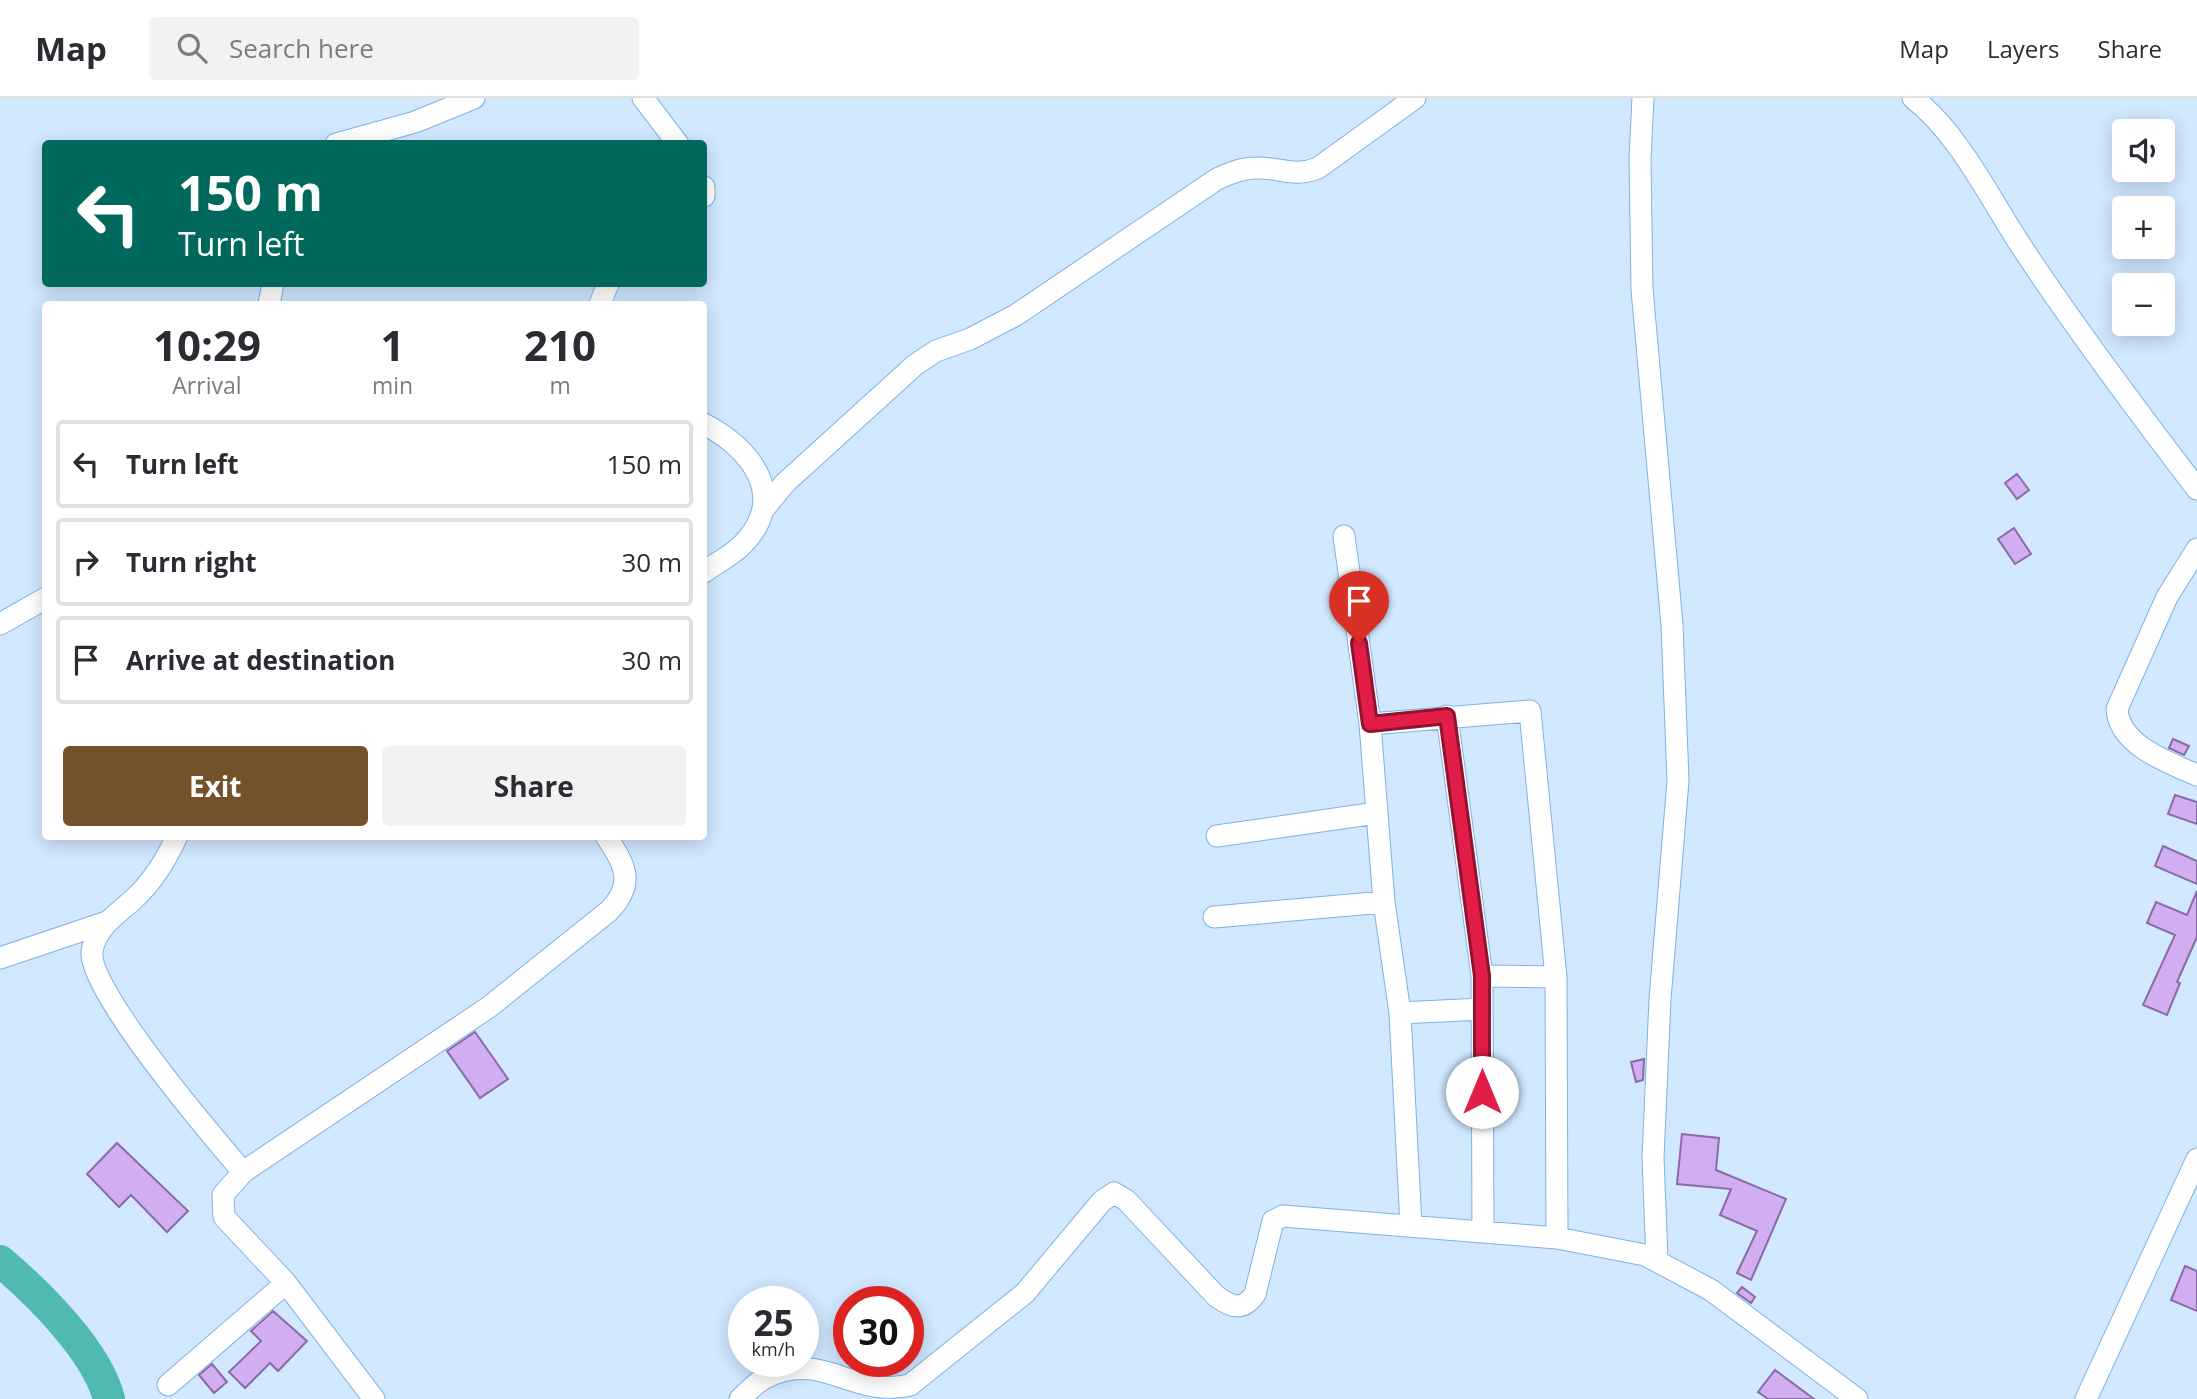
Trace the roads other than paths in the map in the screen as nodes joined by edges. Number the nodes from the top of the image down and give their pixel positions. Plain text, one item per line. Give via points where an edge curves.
1 (474, 98) edge
2 (643, 98) edge
3 (1415, 98) edge
4 (1643, 98) edge
5 (1913, 98) edge
6 (351, 140) edge
7 (675, 140) edge
8 (707, 426) edge
9 (2197, 489) edge
10 (763, 510) junction
11 (1344, 536) dead end
12 (2197, 549) edge
13 (707, 570) edge
14 (42, 600) edge
15 (0, 624) edge
16 (1447, 716) junction
17 (1370, 724) junction
18 (2197, 775) edge
19 (1376, 813) junction
20 (1217, 836) dead end
21 (175, 840) edge
22 (609, 840) edge
23 (1384, 902) junction
24 (1214, 917) dead end
25 (107, 922) junction
26 (0, 958) edge
27 (1482, 976) junction
28 (1556, 977) junction
29 (1482, 1009) junction
30 (1400, 1013) junction
31 (2197, 1159) edge
32 (243, 1172) junction
33 (1411, 1226) junction
34 (1483, 1231) junction
35 (1557, 1238) junction
36 (1657, 1259) junction
37 (286, 1283) junction
38 (168, 1385) dead end
39 (374, 1399) edge
40 (740, 1399) edge
41 (1857, 1399) edge
42 (2086, 1399) edge

1 - 6 street via 415,122
2 - 7 street
3 - 10 street via 1306,173 1257,168 1217,179 1016,314 936,351 873,402
4 - 36 street via 1642,289 1672,625 1678,781 1660,999 1653,1158
5 - 9 street via 1943,128 2025,253
8 - 10 street via 744,454 758,471 765,492
10 - 13 street via 757,528 742,546
11 - 17 street
12 - 18 street via 2167,597 2117,709 2118,724 2127,735
14 - 15 street
16 - 17 street
16 - 27 street
16 - 28 street via 1530,712
17 - 19 street
19 - 20 street
19 - 23 street
21 - 25 street via 136,898
22 - 32 street via 626,877 621,899 609,911 489,1007
23 - 24 street
23 - 30 street
25 - 26 street
25 - 32 street via 92,952 109,997 191,1111
27 - 28 street
27 - 29 street
28 - 35 street
29 - 30 street
29 - 34 street
30 - 33 street
31 - 42 street
32 - 37 street via 223,1195 224,1217
33 - 34 street
33 - 40 street via 1277,1218 1270,1228 1261,1281 1248,1303 1229,1306 1114,1193 1102,1201 1025,1293 910,1385 893,1394 862,1392 823,1374 781,1371 763,1378
34 - 35 street
35 - 36 street
36 - 41 street via 1753,1319
37 - 38 street
37 - 39 street

